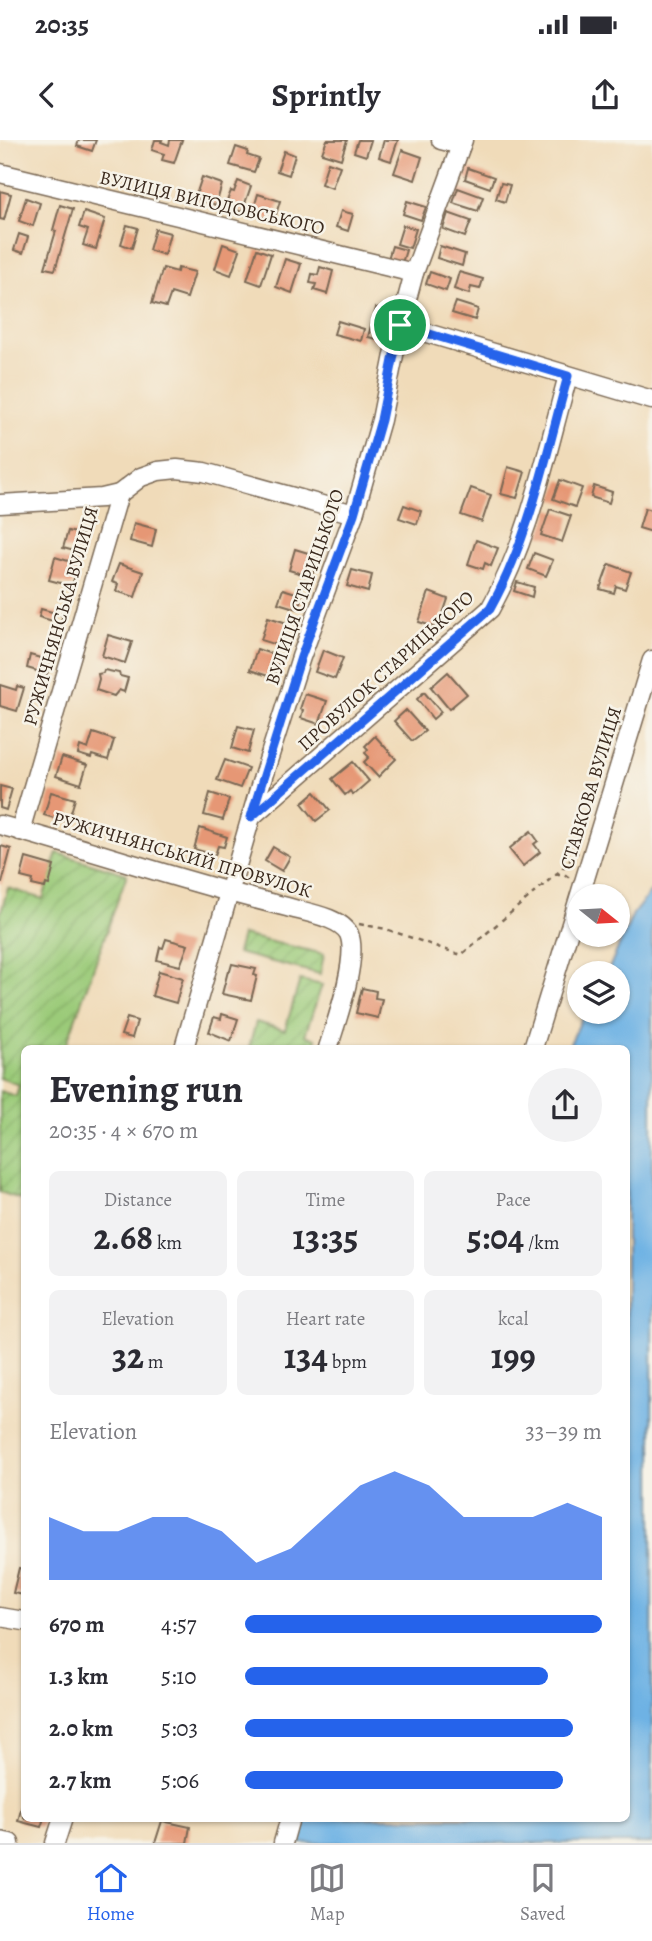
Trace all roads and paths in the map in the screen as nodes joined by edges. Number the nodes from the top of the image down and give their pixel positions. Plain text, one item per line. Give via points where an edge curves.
1 (442, 140) edge
2 (462, 143) edge
3 (0, 173) edge
4 (414, 273) junction
5 (400, 325) junction
6 (568, 376) junction
7 (652, 400) edge
8 (119, 494) junction
9 (0, 504) edge
10 (354, 514) junction
11 (652, 660) edge
12 (260, 786) junction
13 (277, 794) junction
14 (251, 817) junction
15 (0, 825) edge
16 (20, 831) junction
17 (580, 849) dead end
18 (230, 894) junction
19 (348, 927) junction
20 (185, 1045) edge
21 (329, 1045) edge
22 (534, 1045) edge
23 (0, 1617) edge
24 (21, 1620) edge
25 (62, 1822) edge
26 (289, 1822) edge
27 (0, 1841) edge
28 (10, 1843) edge
29 (55, 1843) edge
30 (283, 1843) edge

1 - 2 street
2 - 4 street, ВУЛИЦЯ СТАРИЦЬКОГО
3 - 4 street, ВУЛИЦЯ ВИГОДОВСЬКОГО
4 - 5 street, ВУЛИЦЯ СТАРИЦЬКОГО
5 - 6 street
5 - 10 street, ВУЛИЦЯ СТАРИЦЬКОГО via 381,420
6 - 7 street
6 - 13 street, ПРОВУЛОК СТАРИЦЬКОГО via 531,507 506,581 490,609
8 - 9 street
8 - 10 street via 158,471 204,471
8 - 16 street, РУЖИЧНЯНСЬКА ВУЛИЦЯ
10 - 12 street, ВУЛИЦЯ СТАРИЦЬКОГО
11 - 22 street, СТАВКОВА ВУЛИЦЯ
12 - 13 street via 268,794
12 - 14 street, ВУЛИЦЯ СТАРИЦЬКОГО
13 - 14 street, ПРОВУЛОК СТАРИЦЬКОГО
14 - 18 street, ВУЛИЦЯ СТАРИЦЬКОГО
15 - 16 street, РУЖИЧНЯНСЬКИЙ ПРОВУЛОК
16 - 18 street, РУЖИЧНЯНСЬКИЙ ПРОВУЛОК
17 - 19 path via 461,955 386,929
18 - 19 street, РУЖИЧНЯНСЬКИЙ ПРОВУЛОК via 322,916
18 - 20 street, ВУЛИЦЯ СТАРИЦЬКОГО
19 - 21 street via 349,973
23 - 24 street
25 - 29 street
26 - 30 street
27 - 28 street

